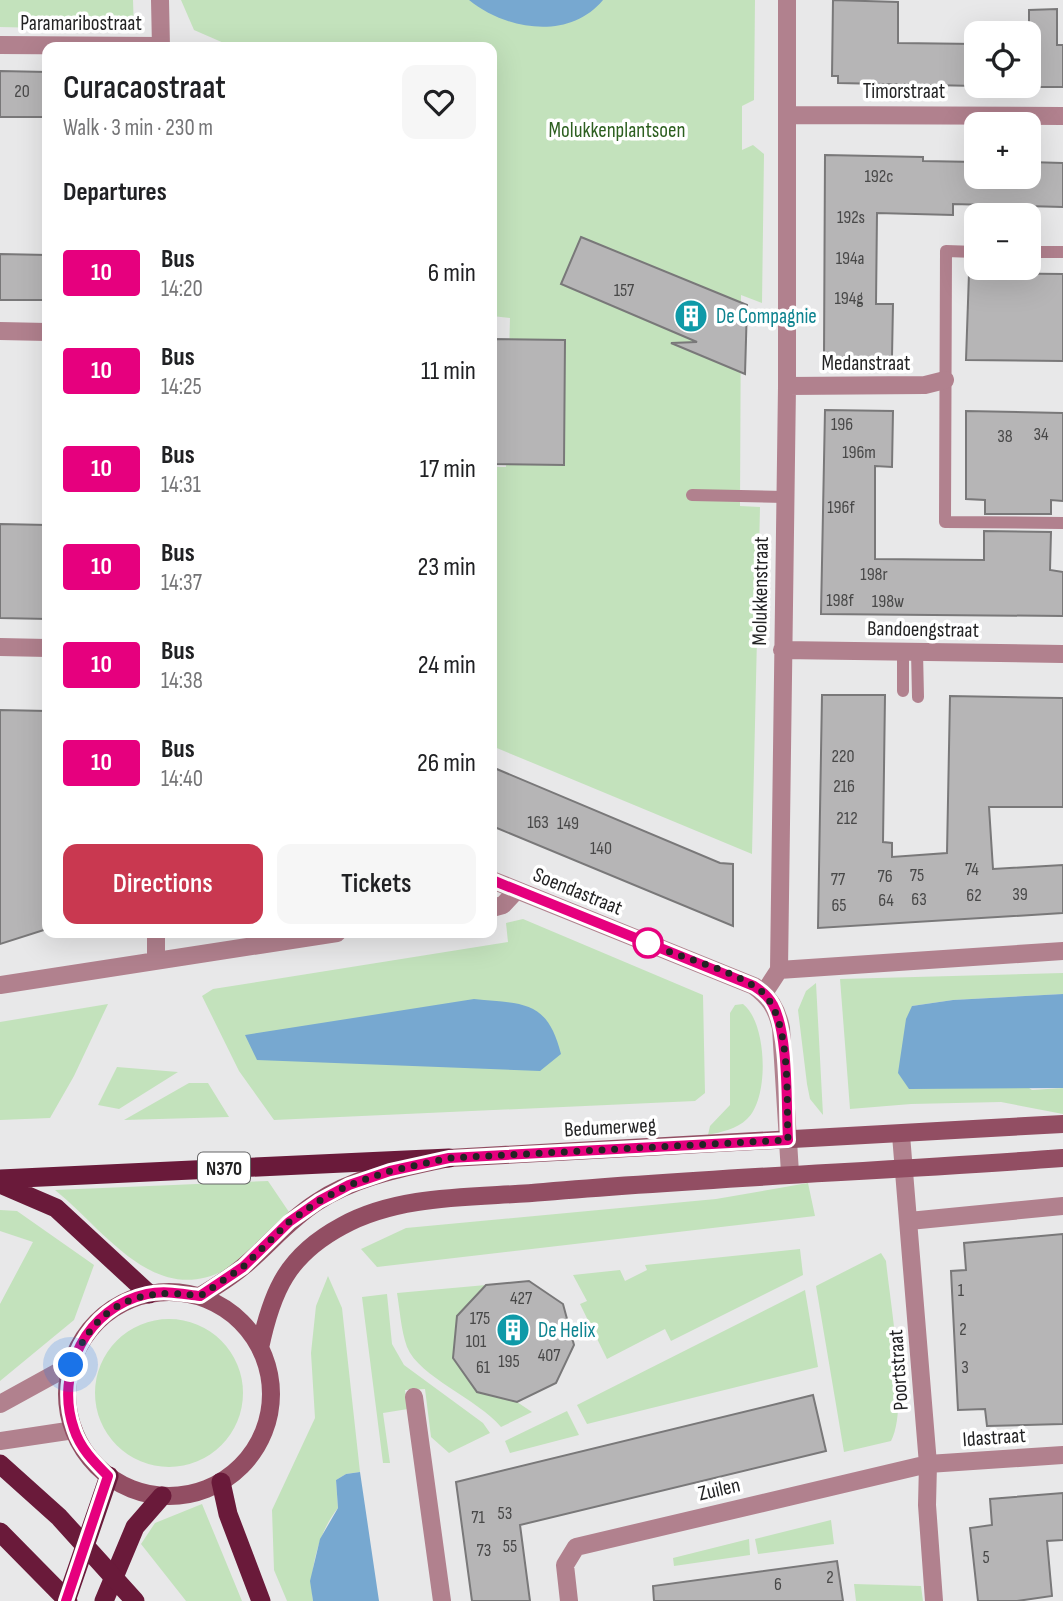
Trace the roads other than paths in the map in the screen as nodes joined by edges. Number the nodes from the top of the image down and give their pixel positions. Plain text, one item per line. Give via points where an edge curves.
1 (160, 0) edge
2 (787, 0) edge
3 (161, 42) edge
4 (0, 45) edge
5 (42, 46) edge
6 (787, 115) junction
7 (1063, 116) edge
8 (964, 252) edge
9 (1041, 252) edge
10 (1063, 253) edge
11 (0, 331) edge
12 (42, 332) edge
13 (945, 380) junction
14 (787, 386) junction
15 (692, 495) dead end
16 (785, 497) junction
17 (1063, 523) edge
18 (0, 647) edge
19 (42, 648) edge
20 (782, 650) junction
21 (910, 652) junction
22 (1063, 654) edge
23 (903, 691) dead end
24 (918, 697) dead end
25 (497, 882) edge
26 (516, 891) junction
27 (497, 906) edge
28 (156, 938) edge
29 (302, 938) edge
30 (1063, 951) edge
31 (156, 959) junction
32 (779, 970) junction
33 (0, 985) edge
34 (764, 993) junction
35 (1063, 1124) edge
36 (901, 1135) junction
37 (788, 1140) junction
38 (449, 1158) junction
39 (1063, 1158) edge
40 (904, 1170) junction
41 (790, 1173) junction
42 (0, 1178) edge
43 (0, 1184) edge
44 (1063, 1206) edge
45 (909, 1221) junction
46 (149, 1294) junction
47 (200, 1296) junction
48 (260, 1348) junction
49 (71, 1365) junction
50 (414, 1397) dead end
51 (0, 1404) edge
52 (74, 1430) junction
53 (0, 1441) edge
54 (1063, 1455) edge
55 (0, 1464) edge
56 (928, 1464) junction
57 (108, 1476) junction
58 (221, 1482) junction
59 (162, 1496) junction
60 (0, 1532) edge
61 (67, 1601) edge
62 (104, 1601) edge
63 (135, 1601) edge
64 (261, 1601) edge
65 (442, 1601) edge
66 (569, 1601) edge
67 (934, 1601) edge

1 - 3 street
2 - 6 street, Molukkenstraat
4 - 5 street, Paramaribostraat
6 - 7 street, Timorstraat
6 - 14 street, Molukkenstraat
8 - 13 lane via 946,251
9 - 10 lane
11 - 12 street
13 - 14 street, Medanstraat via 925,385
13 - 17 lane via 945,522
14 - 16 street, Molukkenstraat
15 - 16 lane
16 - 20 street, Molukkenstraat
18 - 19 street
20 - 21 street, Bandoengstraat
20 - 32 street, Molukkenstraat
21 - 22 street, Bandoengstraat
21 - 23 lane
21 - 24 lane
25 - 26 street, Soendastraat
26 - 27 street
26 - 34 street, Soendastraat
28 - 31 street
29 - 31 street
30 - 32 street
31 - 33 street
32 - 34 street
34 - 37 street via 774,1006 780,1028
35 - 36 main road, Bedumerweg
36 - 37 main road, Bedumerweg
36 - 40 street, Poortstraat
37 - 38 main road, Bedumerweg
37 - 41 street
38 - 42 highway, N370
38 - 47 main road, Bedumerweg via 390,1171 319,1201 289,1222 243,1267
39 - 40 main road
40 - 41 main road
40 - 45 street, Poortstraat
41 - 48 main road via 399,1205 370,1214 343,1225 300,1255 274,1293
43 - 46 highway via 56,1208
44 - 45 street
45 - 56 street, Poortstraat
46 - 47 main road
46 - 49 main road via 115,1307 100,1319 87,1333
47 - 48 main road via 238,1319
48 - 58 main road via 271,1388 267,1425 249,1458
49 - 51 street
49 - 52 main road via 67,1401
50 - 65 street
52 - 53 street
52 - 57 main road via 90,1458
54 - 56 street, Idastraat
55 - 63 highway, bridge via 59,1517
56 - 66 street, Zuilen via 576,1547 565,1565
56 - 67 street, Poortstraat
57 - 59 main road via 137,1491
57 - 61 highway
58 - 59 main road via 194,1493
58 - 64 highway via 228,1514
59 - 62 highway via 135,1527
60 - 61 highway, bridge

